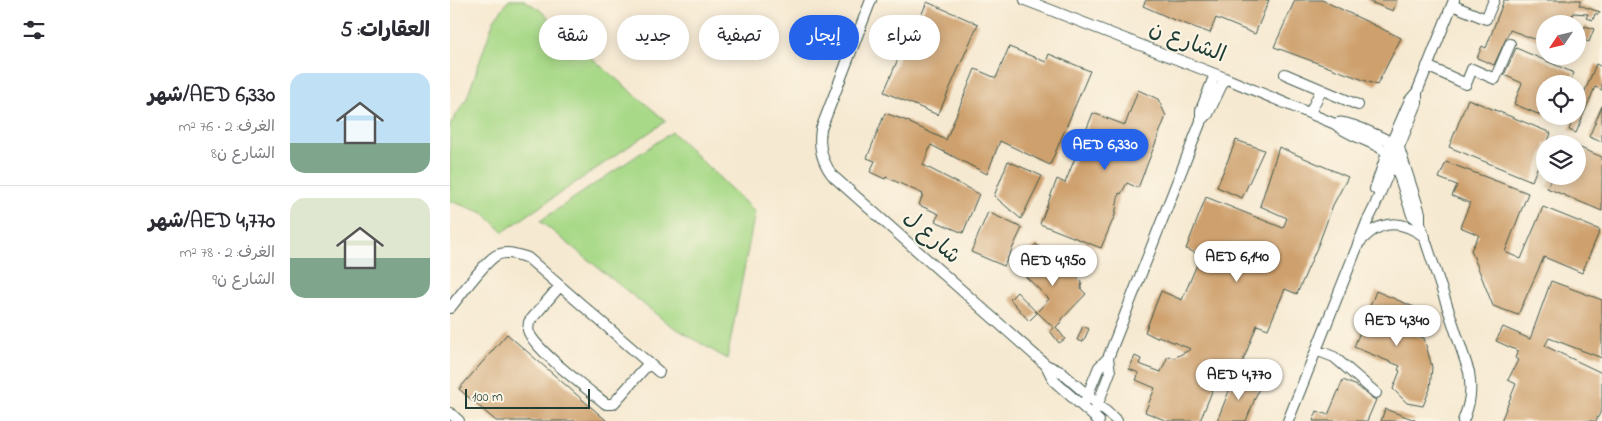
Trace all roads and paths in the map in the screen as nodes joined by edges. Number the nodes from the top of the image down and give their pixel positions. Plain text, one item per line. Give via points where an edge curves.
1 (871, 0) edge
2 (1025, 0) edge
3 (1494, 0) edge
4 (1453, 2) edge
5 (1510, 44) dead end
6 (1427, 66) junction
7 (1285, 74) dead end
8 (1220, 76) junction
9 (1321, 90) junction
10 (1358, 105) dead end
11 (1310, 113) junction
12 (1335, 124) junction
13 (1395, 145) junction
14 (1390, 156) junction
15 (1420, 224) junction
16 (1425, 238) junction
17 (1358, 244) junction
18 (560, 286) junction
19 (450, 308) edge
20 (1316, 350) junction
21 (1108, 358) junction
22 (649, 363) junction
23 (1046, 365) junction
24 (659, 372) dead end
25 (1376, 394) dead end
26 (1087, 395) junction
27 (1098, 405) junction
28 (1083, 406) junction
29 (450, 413) edge
30 (1096, 418) edge
31 (459, 421) edge
32 (1116, 421) edge
33 (1288, 421) edge
34 (1463, 421) edge

1 - 23 street, شارع ل via 821,129 821,154 828,170
2 - 8 street, الشارع ن
3 - 4 street via 1486,19
4 - 6 street
5 - 6 street via 1495,79 1472,69 1466,84
6 - 13 street via 1417,92 1417,103
7 - 9 street
8 - 11 street, الشارع ن
8 - 21 street via 1208,114 1201,121
9 - 10 street
9 - 11 street
11 - 12 street, الشارع ن
12 - 13 street, الشارع ن via 1343,122
12 - 14 street, الشارع ن
13 - 14 street
13 - 15 street via 1420,213
14 - 15 street via 1412,215
14 - 17 street
15 - 16 street
16 - 17 street via 1403,225 1390,224 1378,227
16 - 34 street via 1470,372 1472,386
17 - 20 street
18 - 19 street via 528,258 513,253 497,255
18 - 22 street
18 - 22 street via 529,322 528,330 534,340 551,358 606,404 613,404
20 - 25 street via 1334,357
20 - 33 street
21 - 26 street via 1099,367
21 - 27 street via 1110,372
22 - 24 street
23 - 26 street, شارع ل via 1061,372
23 - 28 street, شارع ل via 1054,380
26 - 27 street, شارع ل
26 - 28 street
27 - 30 street
27 - 32 street, شارع ل
28 - 30 street, شارع ل
29 - 31 street

